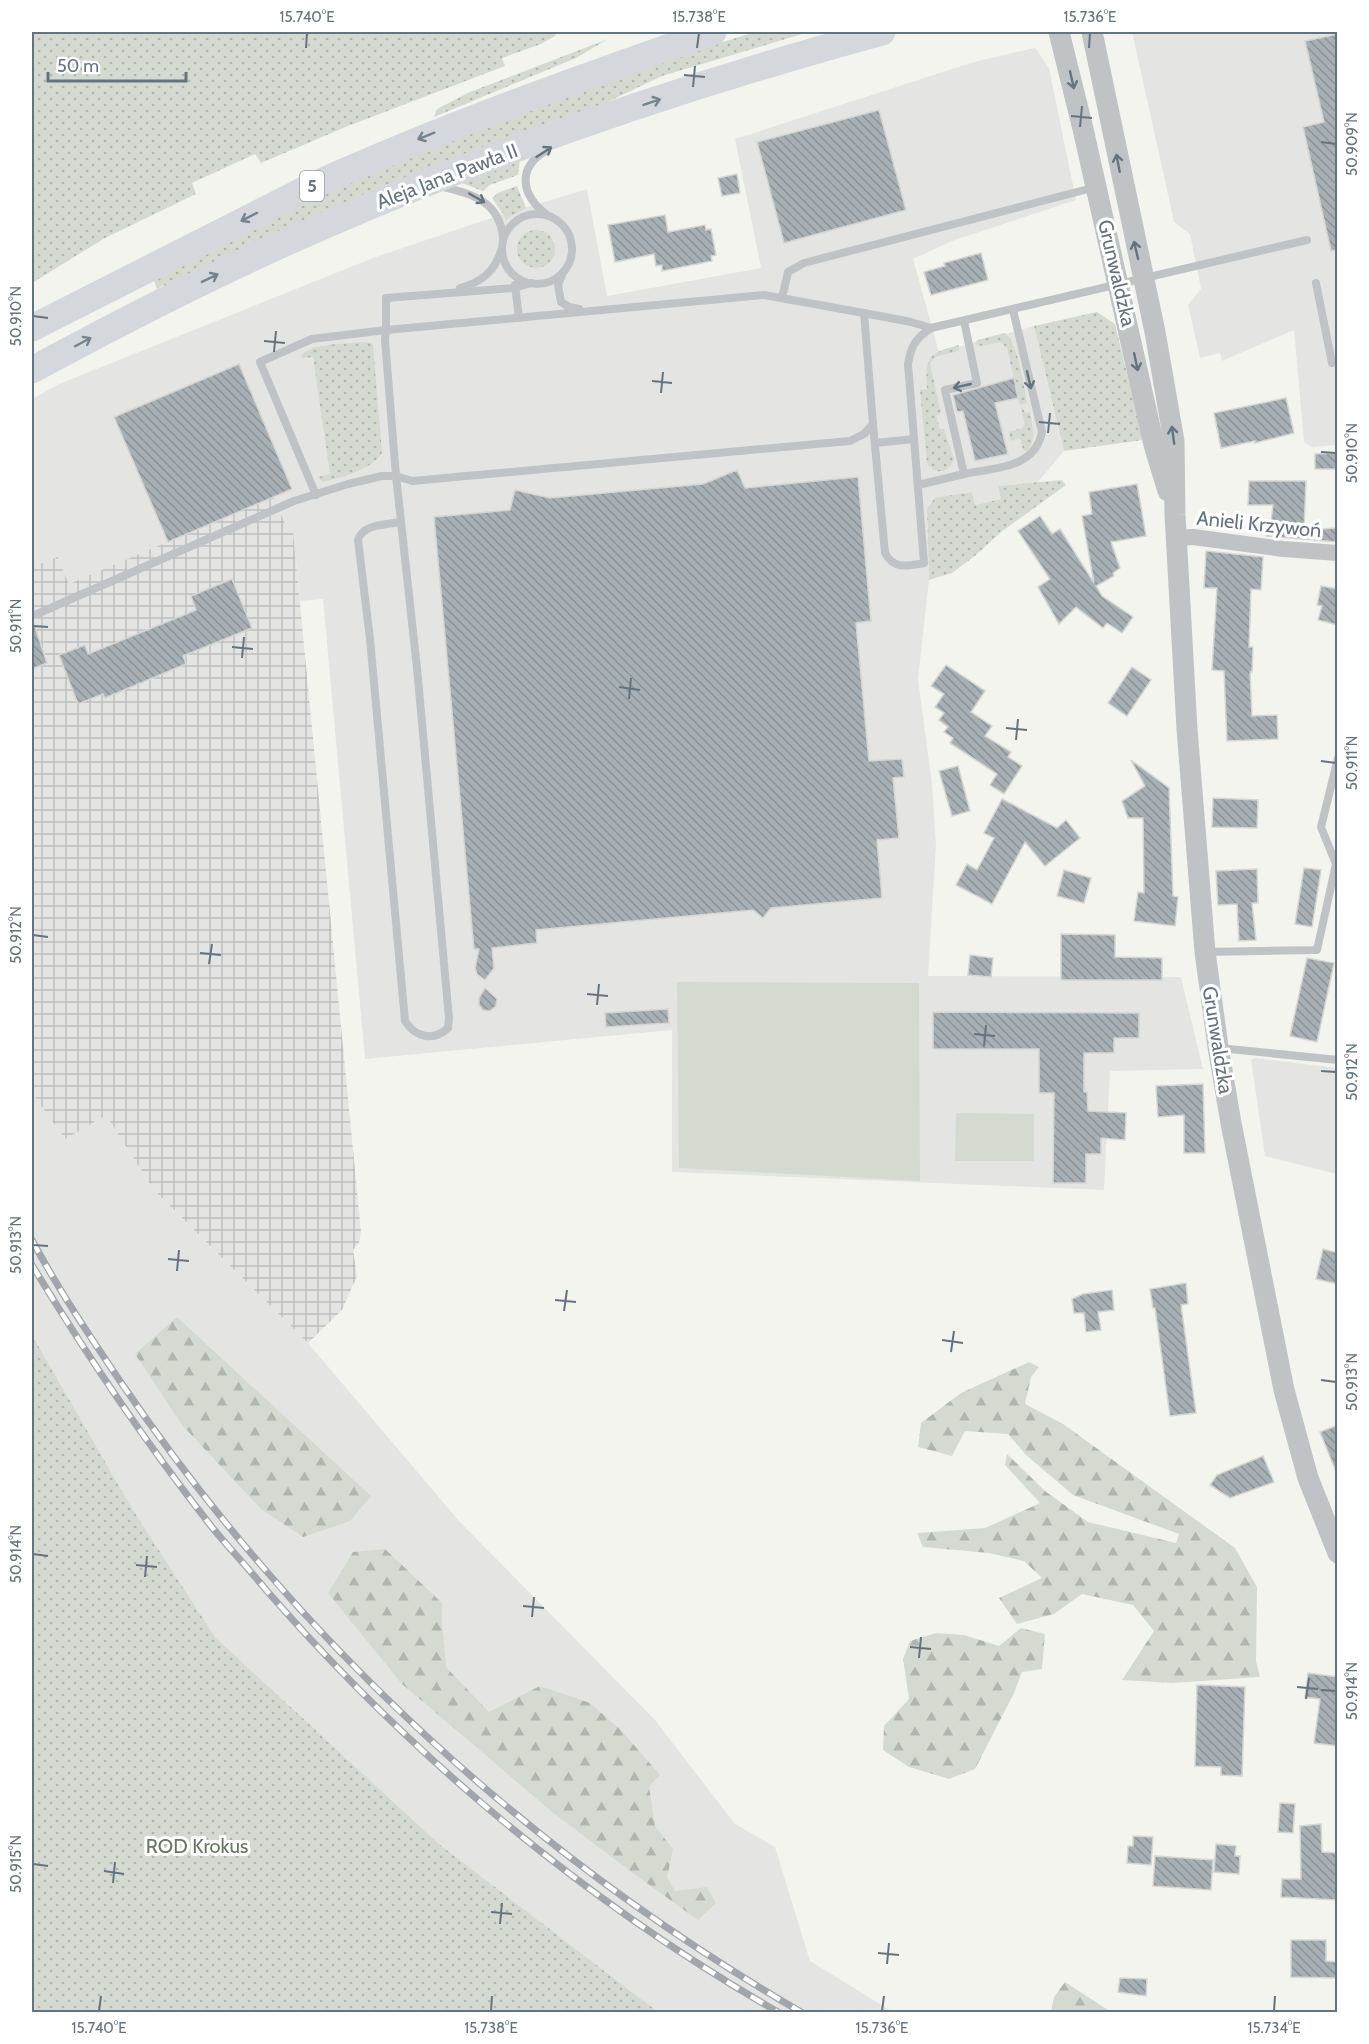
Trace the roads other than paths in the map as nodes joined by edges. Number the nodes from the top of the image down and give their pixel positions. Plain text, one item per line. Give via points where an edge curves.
1 (713, 32) edge
2 (882, 32) edge
3 (1059, 32) edge
4 (1092, 32) edge
5 (596, 121) junction
6 (428, 183) junction
7 (1097, 187) junction
8 (548, 215) junction
9 (1307, 240) dead end
10 (503, 243) junction
11 (563, 272) junction
12 (516, 276) junction
13 (1143, 279) junction
14 (531, 283) junction
15 (1316, 283) dead end
16 (1119, 284) junction
17 (514, 288) junction
18 (436, 293) junction
19 (782, 298) junction
20 (1013, 310) junction
21 (594, 311) junction
22 (864, 313) junction
23 (519, 318) junction
24 (964, 321) junction
25 (32, 328) edge
26 (931, 328) junction
27 (386, 330) junction
28 (1332, 363) dead end
29 (32, 370) edge
30 (873, 424) junction
31 (914, 439) junction
32 (875, 442) junction
33 (964, 474) junction
34 (396, 476) junction
35 (918, 485) junction
36 (316, 495) junction
37 (1175, 515) junction
38 (400, 522) junction
39 (1176, 538) junction
40 (1338, 553) edge
41 (37, 614) dead end
42 (1338, 758) edge
43 (1205, 952) junction
44 (1218, 1047) junction
45 (1338, 1060) edge
46 (1338, 1553) edge

1 -> 25 main road, 5 via 415,140 312,186
5 -> 2 main road, Aleja Jana Pawła II / 5 via 766,63
3 -> 7 street, Grunwaldzka
13 -> 4 street, Grunwaldzka
5 - 6 main road, Aleja Jana Pawła II / 5
8 -> 5 lane via 537,207 526,189 530,162
6 -> 10 lane via 482,200 502,226
29 -> 6 main road, Aleja Jana Pawła II / 5 via 157,304 320,227
7 - 16 street, Grunwaldzka
7 - 19 lane via 804,263 788,272
8 - 10 lane via 525,215 508,229
8 - 11 lane via 566,229 571,239 572,251
9 - 13 lane
10 - 12 lane via 506,264
10 - 18 lane via 494,267 480,281
11 - 14 lane via 543,283
11 - 21 lane via 558,285 561,302
12 - 14 lane
12 - 17 lane
13 - 16 lane
37 -> 13 street, Grunwaldzka via 1174,441
14 - 17 lane
15 - 28 lane
16 - 20 lane
16 -> 37 street, Grunwaldzka via 1150,446
17 - 18 lane
17 - 23 lane
18 - 27 lane via 386,298
19 - 21 lane via 764,295
19 - 22 lane
20 - 24 lane
20 -> 33 lane via 1042,432 1040,441 1022,462
21 - 23 lane
22 - 26 lane
22 - 30 lane
23 - 27 lane
24 - 26 lane
24 -> 33 lane via 977,383 945,390
26 - 31 lane via 916,338 910,349
27 - 34 lane
27 - 36 lane via 312,339 260,362
30 - 32 lane
30 - 34 lane via 850,441 412,481
31 - 32 lane
31 - 35 lane
32 - 35 lane via 885,553 897,565 924,563
33 - 35 lane
34 - 36 lane via 348,484
34 - 38 lane
36 - 41 lane via 278,507
37 - 39 street, Grunwaldzka
38 - 38 lane via 449,1018 448,1028 441,1035 430,1036 418,1035 405,1021 358,540 366,528
39 - 40 street, Anieli Krzywoń
39 - 43 street, Grunwaldzka
42 - 43 lane via 1322,827 1336,864 1317,950
43 - 44 street, Grunwaldzka
44 - 45 lane
44 - 46 street, Grunwaldzka via 1284,1390 1308,1478

